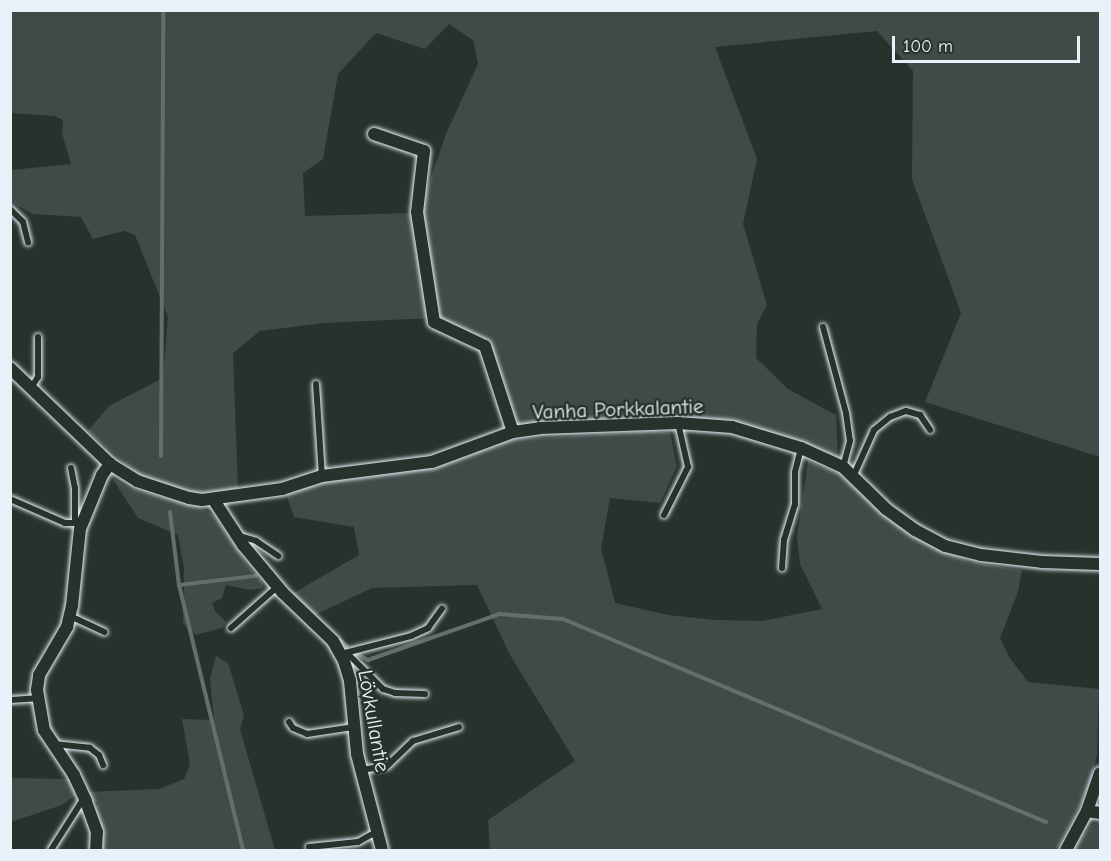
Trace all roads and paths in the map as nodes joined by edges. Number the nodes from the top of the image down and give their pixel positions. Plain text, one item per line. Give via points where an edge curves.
1 (374, 134) dead end
2 (10, 209) edge
3 (28, 242) dead end
4 (823, 327) dead end
5 (38, 337) dead end
6 (10, 368) edge
7 (316, 384) dead end
8 (31, 388) junction
9 (678, 423) junction
10 (930, 430) dead end
11 (513, 432) junction
12 (801, 448) junction
13 (110, 464) junction
14 (843, 467) junction
15 (71, 468) dead end
16 (322, 476) junction
17 (853, 477) junction
18 (10, 499) edge
19 (213, 499) junction
20 (664, 515) dead end
21 (78, 523) junction
22 (236, 535) junction
23 (278, 556) dead end
24 (1101, 564) edge
25 (782, 568) dead end
26 (278, 587) junction
27 (442, 609) dead end
28 (69, 616) junction
29 (231, 628) dead end
30 (105, 632) dead end
31 (344, 653) junction
32 (425, 694) dead end
33 (37, 698) junction
34 (10, 700) edge
35 (289, 722) dead end
36 (354, 727) junction
37 (459, 727) dead end
38 (53, 744) junction
39 (103, 765) dead end
40 (361, 770) junction
41 (1101, 773) edge
42 (84, 797) junction
43 (1087, 811) junction
44 (1101, 813) edge
45 (379, 830) junction
46 (309, 847) dead end
47 (51, 850) edge
48 (96, 850) edge
49 (382, 850) edge
50 (1066, 850) edge

1 - 11 street via 424,151 417,212 434,322 485,346
2 - 3 lane via 23,222
4 - 14 lane via 850,441
5 - 8 lane via 38,377
6 - 8 street, Vanha Porkkalantie
7 - 16 lane
8 - 13 street, Vanha Porkkalantie
9 - 11 street, Vanha Porkkalantie
9 - 12 street, Vanha Porkkalantie via 732,427
9 - 20 lane via 688,467
10 - 17 lane via 920,415 906,411 890,417 874,430
11 - 16 street, Vanha Porkkalantie via 432,462
12 - 14 street, Vanha Porkkalantie
12 - 25 lane
13 - 19 street, Vanha Porkkalantie via 137,481 168,493
13 - 21 street
14 - 17 street, Vanha Porkkalantie
15 - 21 lane
16 - 19 street, Vanha Porkkalantie via 282,489
17 - 24 street, Vanha Porkkalantie via 886,509 945,546 981,555
18 - 21 lane via 50,518
19 - 22 street, Lövkullantie
21 - 28 street
22 - 23 lane via 256,541
22 - 26 street, Lövkullantie
26 - 29 lane
26 - 31 street, Lövkullantie
27 - 31 lane via 437,620 420,632
28 - 30 lane
28 - 33 street via 67,627 39,675
31 - 32 lane via 383,689
31 - 36 street, Lövkullantie
33 - 34 lane
33 - 38 street via 44,730
35 - 36 lane via 307,734
36 - 40 street, Lövkullantie
37 - 40 lane via 413,741 387,766
38 - 39 lane via 90,748
38 - 42 street
40 - 45 street, Lövkullantie
41 - 43 street
42 - 47 lane
42 - 48 street via 97,832
43 - 44 street
43 - 50 street
45 - 46 lane via 358,842
45 - 49 street, Lövkullantie

